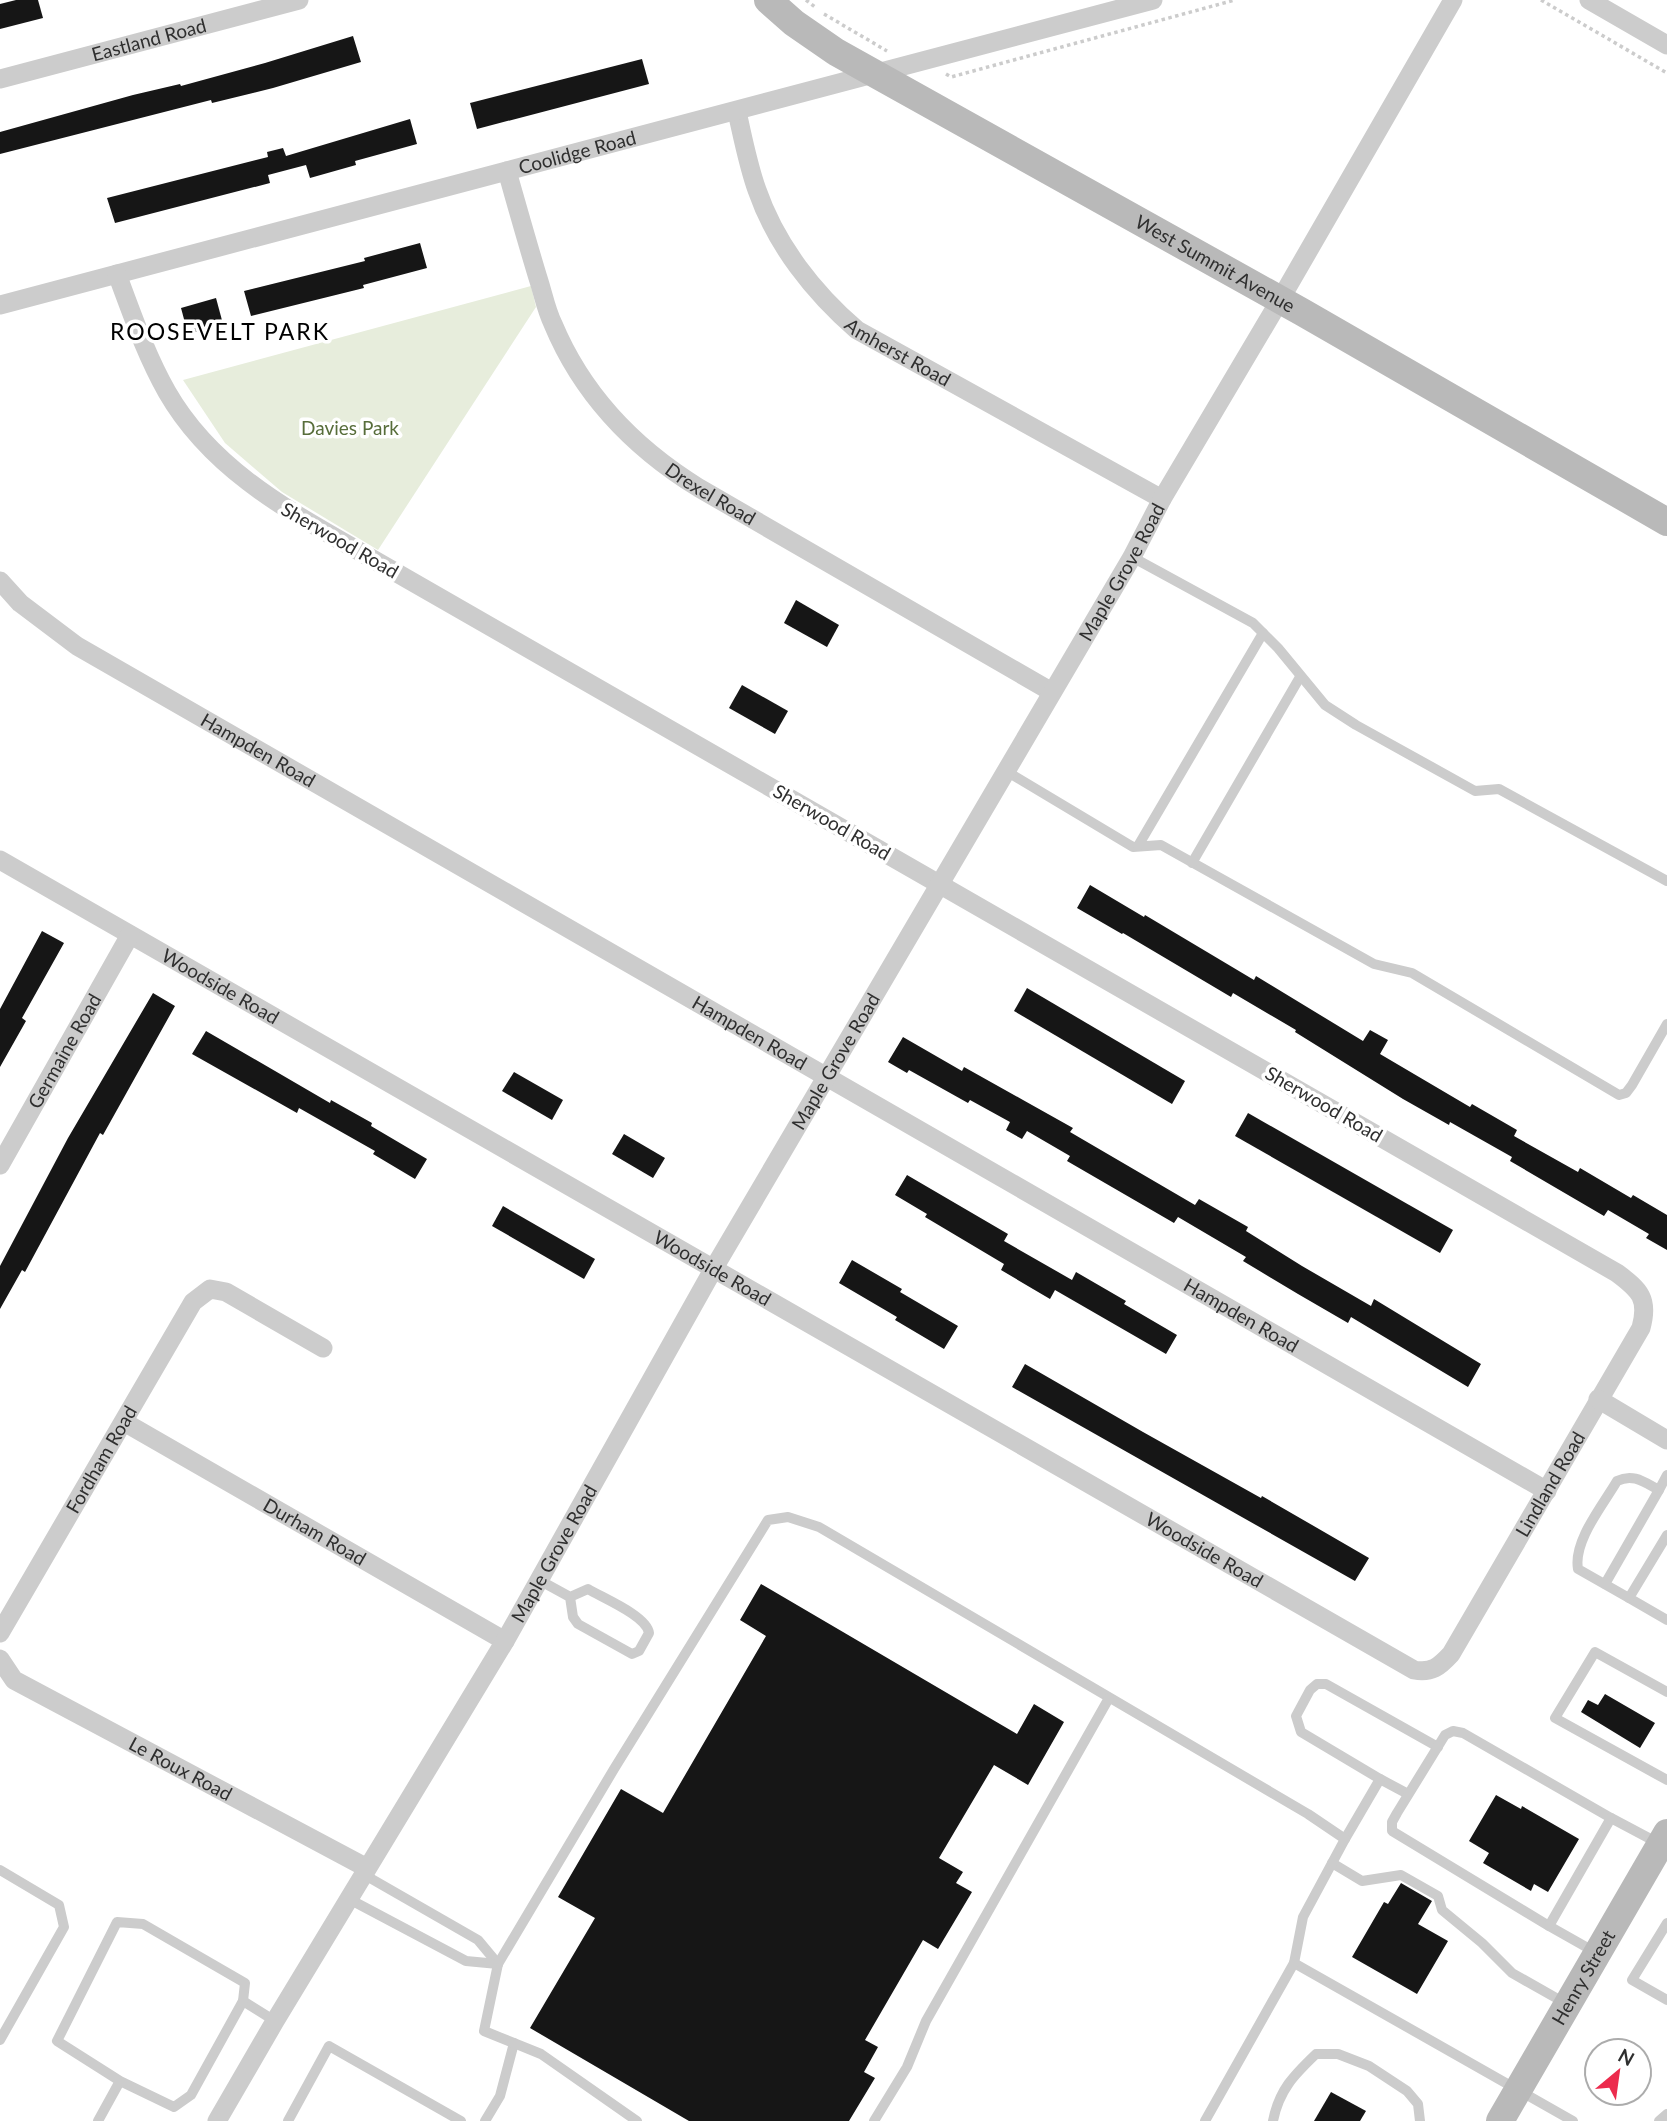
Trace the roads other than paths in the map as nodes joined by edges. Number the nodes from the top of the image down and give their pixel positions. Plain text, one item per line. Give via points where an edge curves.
1 (299, 0) edge
2 (768, 0) edge
3 (1153, 0) edge
4 (1453, 0) edge
5 (1589, 0) edge
6 (1667, 45) edge
7 (877, 74) junction
8 (0, 79) edge
9 (737, 112) junction
10 (507, 170) junction
11 (117, 274) junction
12 (1280, 300) junction
13 (0, 305) edge
14 (1161, 499) junction
15 (1667, 522) edge
16 (1132, 557) junction
17 (0, 581) edge
18 (1264, 633) junction
19 (1300, 677) junction
20 (1052, 692) junction
21 (1005, 771) junction
22 (1138, 846) junction
23 (0, 860) edge
24 (1192, 863) junction
25 (1667, 881) edge
26 (940, 884) junction
27 (130, 935) junction
28 (1667, 1024) edge
29 (827, 1077) junction
30 (0, 1165) edge
31 (714, 1268) junction
32 (1634, 1286) joint
33 (323, 1348) dead end
34 (1598, 1399) junction
35 (124, 1422) junction
36 (1667, 1440) edge
37 (1667, 1475) edge
38 (1658, 1490) junction
39 (1547, 1491) junction
40 (1667, 1535) edge
41 (539, 1580) junction
42 (1605, 1584) junction
43 (570, 1598) junction
44 (1629, 1598) junction
45 (1667, 1620) edge
46 (0, 1633) edge
47 (505, 1642) junction
48 (0, 1659) edge
49 (1427, 1672) joint
50 (1667, 1692) edge
51 (1109, 1698) junction
52 (1438, 1746) junction
53 (1380, 1779) junction
54 (1667, 1780) edge
55 (1408, 1794) junction
56 (1611, 1818) junction
57 (1345, 1839) junction
58 (1665, 1841) edge
59 (1332, 1863) junction
60 (0, 1870) edge
61 (365, 1871) junction
62 (349, 1899) junction
63 (1667, 1923) edge
64 (1549, 1926) junction
65 (1598, 1954) junction
66 (1294, 1963) junction
67 (498, 1964) junction
68 (1667, 2000) edge
69 (243, 2001) junction
70 (1568, 2005) junction
71 (275, 2021) junction
72 (0, 2040) edge
73 (514, 2043) junction
74 (120, 2081) junction
75 (1518, 2090) junction
76 (1667, 2114) edge
77 (98, 2121) edge
78 (217, 2121) edge
79 (288, 2121) edge
80 (461, 2121) edge
81 (485, 2121) edge
82 (637, 2121) edge
83 (874, 2121) edge
84 (1205, 2121) edge
85 (1273, 2121) edge
86 (1420, 2121) edge
87 (1500, 2121) edge
88 (1573, 2121) edge
89 (1659, 2121) edge

1 - 8 street, Eastland Road
2 - 7 street, West Summit Avenue via 836,52
3 - 7 street, Coolidge Road
4 - 12 street, Maple Grove Road
5 - 6 street
7 - 9 street, Coolidge Road
7 - 12 street, West Summit Avenue
9 - 10 street, Coolidge Road
9 - 14 street, Amherst Road via 757,191 782,244 840,316 857,330
10 - 11 street, Coolidge Road
10 - 20 street, Drexel Road via 552,322 587,387 625,432 699,488
11 - 13 street, Coolidge Road
11 - 26 street, Sherwood Road via 149,357 173,402 197,435 247,483
12 - 14 street, Maple Grove Road
12 - 15 street, West Summit Avenue
14 - 16 street, Maple Grove Road
16 - 18 lane
16 - 20 street, Maple Grove Road
17 - 29 street, Hampden Road via 20,603 77,646
18 - 19 lane
18 - 22 lane
19 - 24 lane
19 - 25 lane via 1325,705 1356,725 1475,791 1499,789
20 - 21 street, Maple Grove Road
21 - 22 lane
21 - 26 street, Maple Grove Road
22 - 24 lane via 1161,845
23 - 27 street, Woodside Road
24 - 28 lane via 1374,964 1412,973 1619,1095 1632,1085
26 - 29 street, Maple Grove Road
26 - 32 street, Sherwood Road
27 - 30 street, Germaine Road
27 - 31 street, Woodside Road
29 - 31 street, Maple Grove Road
29 - 39 street, Hampden Road
31 - 41 street, Maple Grove Road
31 - 49 street, Woodside Road via 1404,1666
32 - 34 street, Lindland Road via 1646,1312 1641,1328
33 - 35 street, Fordham Road via 226,1292 209,1289 193,1302
34 - 36 street
34 - 39 street, Lindland Road
35 - 46 street, Fordham Road
35 - 47 street, Durham Road
37 - 38 lane
38 - 42 lane
38 - 42 lane via 1637,1478 1626,1476 1617,1481 1579,1546 1578,1569
39 - 49 street, Lindland Road via 1451,1654
40 - 44 lane
41 - 43 lane
41 - 47 street, Maple Grove Road
42 - 44 lane
43 - 43 lane via 579,1624 632,1654 639,1651 649,1633 638,1617 588,1589
44 - 45 lane
47 - 61 street, Maple Grove Road
48 - 61 street, Le Roux Road via 14,1680
50 - 54 lane via 1595,1652 1555,1718
51 - 57 lane
51 - 67 lane via 819,1527 788,1517 768,1520
51 - 83 lane
52 - 53 lane via 1326,1684 1317,1684 1296,1716 1301,1732
52 - 55 lane
52 - 56 lane via 1445,1735 1463,1733
53 - 55 lane
53 - 57 lane
55 - 64 lane via 1392,1822 1392,1831
56 - 58 lane
56 - 64 lane
57 - 59 lane
58 - 65 street, Henry Street
59 - 66 lane via 1303,1917
59 - 70 lane via 1362,1881 1401,1875 1438,1896 1442,1910 1512,1973
60 - 72 lane via 59,1905 64,1927
61 - 62 street, Maple Grove Road
61 - 67 lane via 478,1940
62 - 67 lane via 466,1961
62 - 71 street, Maple Grove Road
63 - 68 lane via 1632,1980
64 - 65 lane
65 - 70 street, Henry Street
66 - 75 lane
66 - 84 lane
67 - 73 lane via 484,2031
69 - 71 lane
69 - 74 lane via 191,2095 174,2107
69 - 74 lane via 245,1983 144,1924 117,1923 57,2041
70 - 75 street, Henry Street
71 - 78 street, Maple Grove Road
73 - 81 lane via 500,2096
73 - 82 lane via 541,2054
74 - 77 lane
75 - 87 street, Henry Street
75 - 88 lane
76 - 89 lane
79 - 80 lane via 329,2046
85 - 86 lane via 1277,2100 1294,2075 1317,2054 1338,2054 1369,2066 1408,2091 1418,2104

